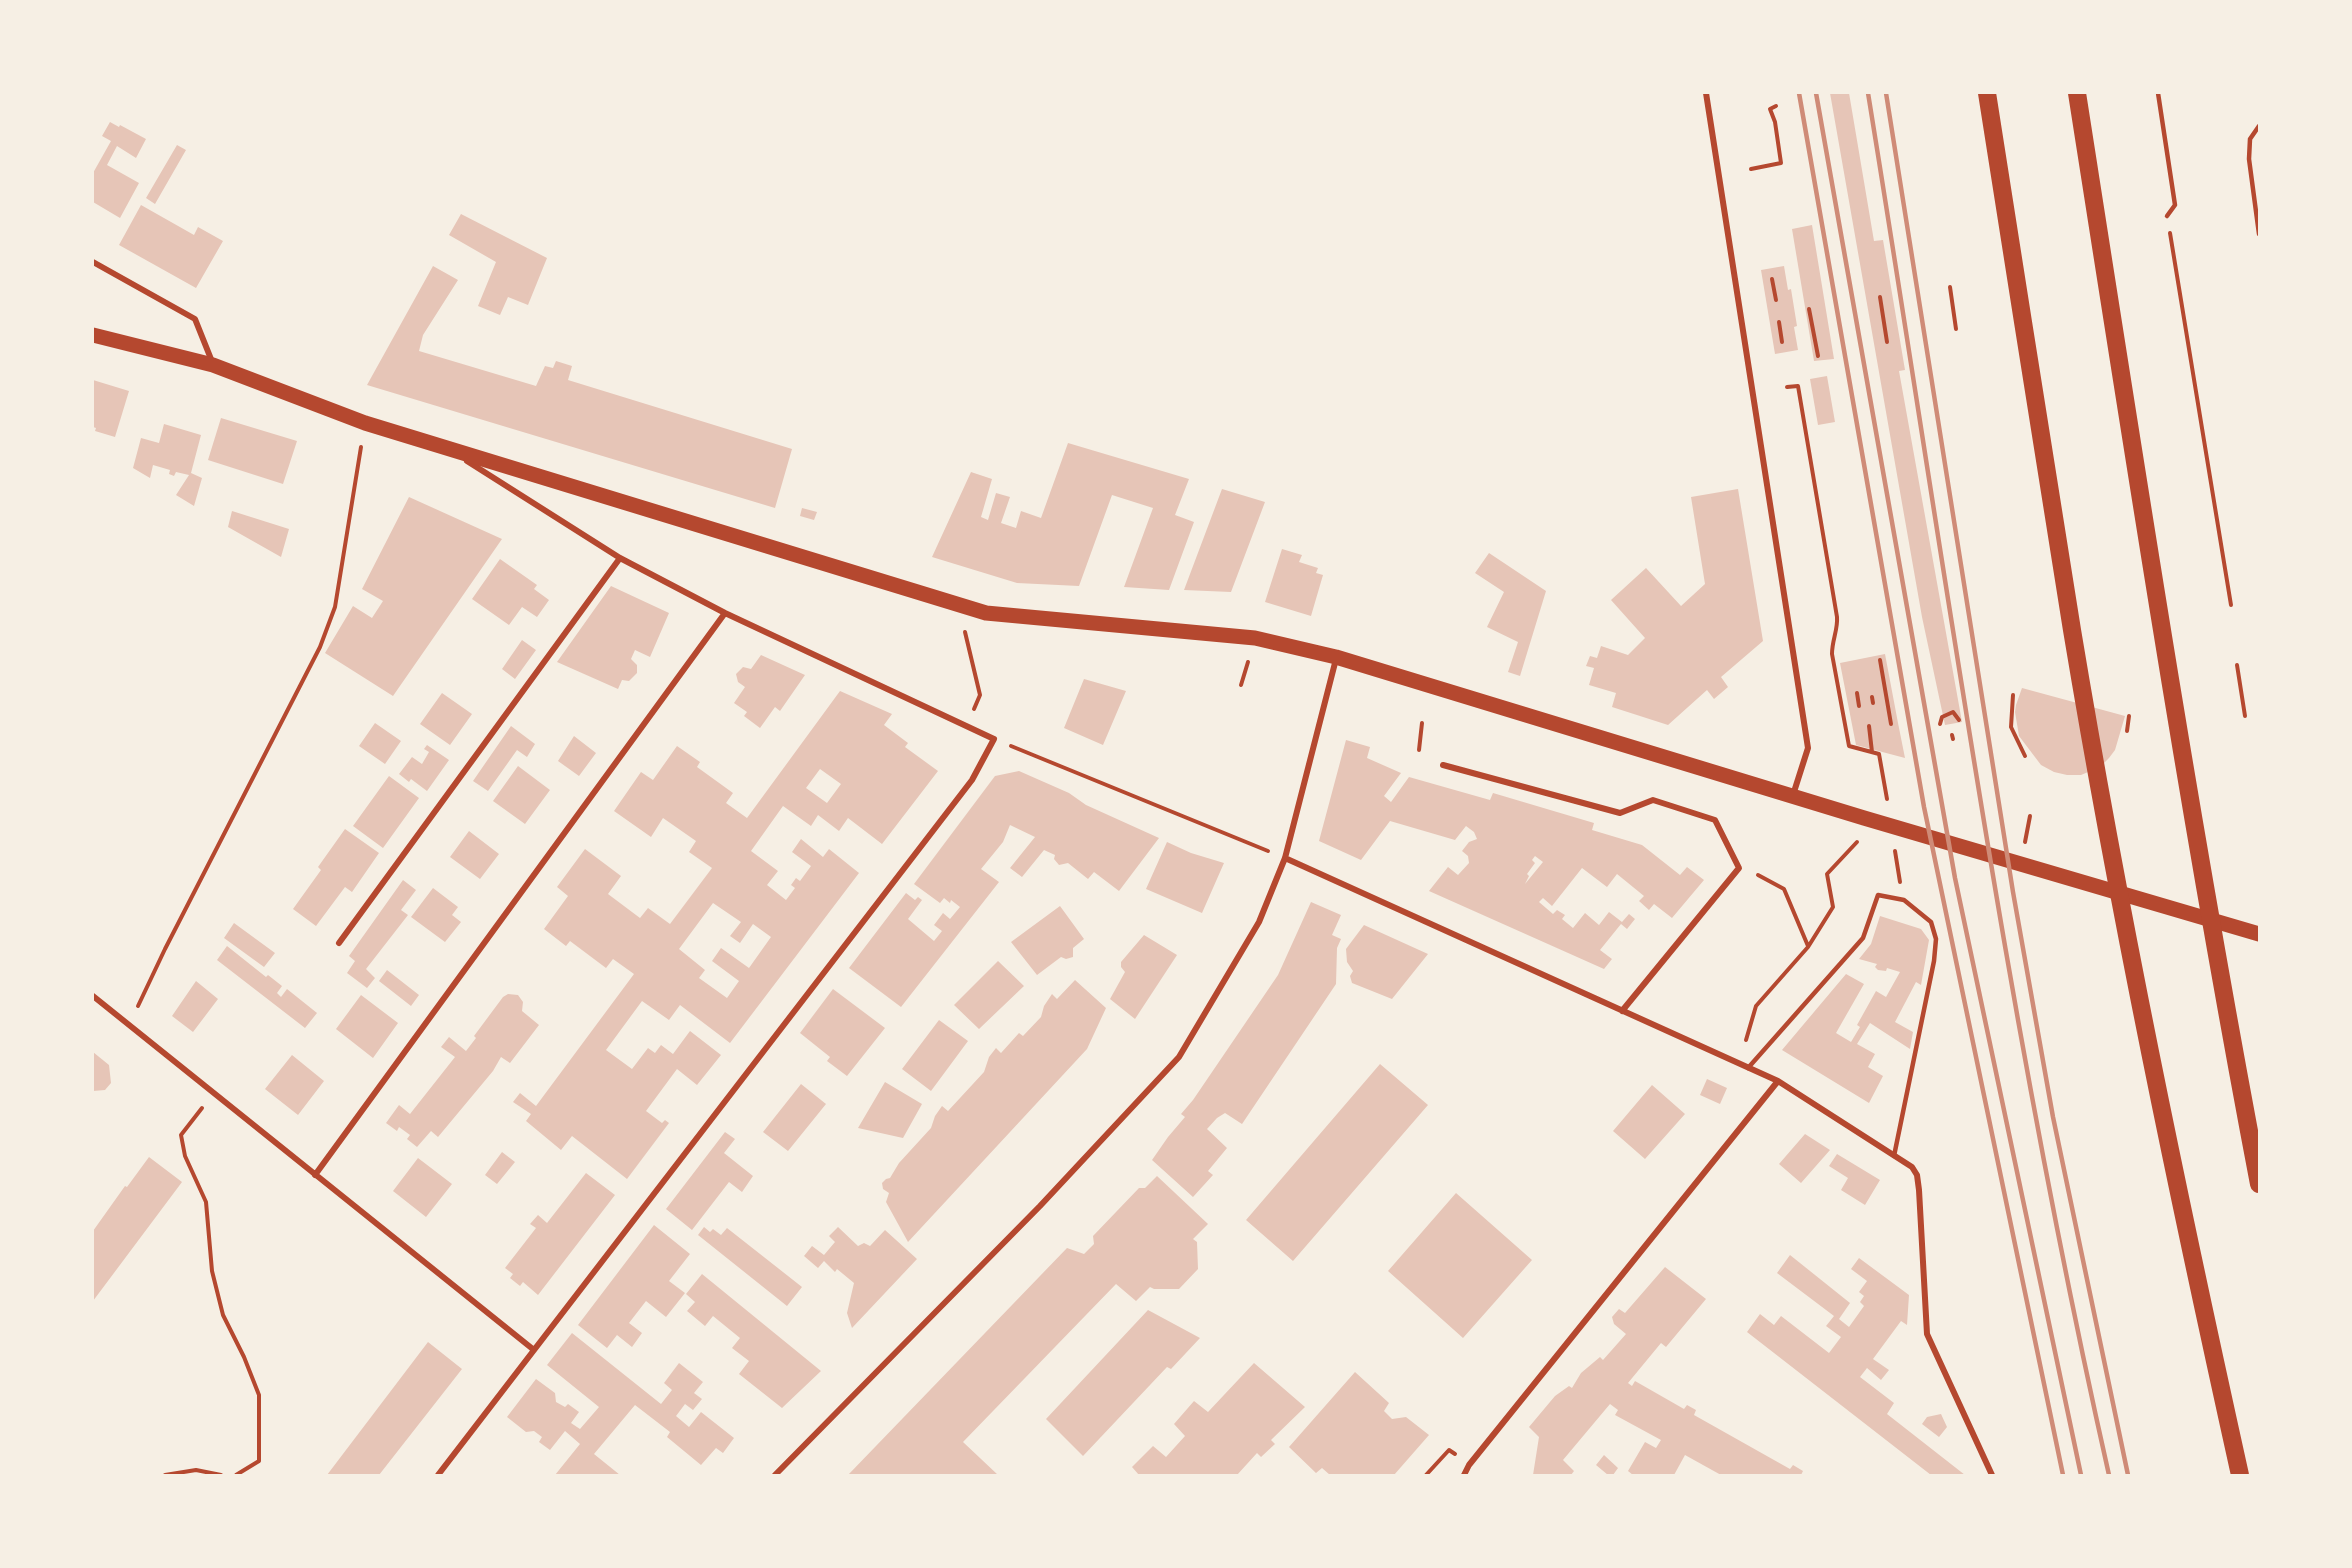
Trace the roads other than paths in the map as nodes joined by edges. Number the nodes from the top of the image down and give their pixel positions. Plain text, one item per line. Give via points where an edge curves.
1 (1706, 93) edge
2 (1987, 93) edge
3 (2077, 93) edge
4 (2158, 93) edge
5 (2259, 126) edge
6 (2167, 216) road end
7 (2259, 234) edge
8 (93, 262) edge
9 (93, 335) edge
10 (213, 365) junction
11 (450, 450) junction
12 (620, 558) junction
13 (725, 613) junction
14 (1336, 657) junction
15 (1443, 765) dead end
16 (1793, 795) junction
17 (1285, 858) junction
18 (2259, 934) edge
19 (339, 943) dead end
20 (93, 996) edge
21 (1622, 1011) junction
22 (1748, 1068) junction
23 (1778, 1081) junction
24 (1894, 1156) junction
25 (315, 1175) junction
26 (2259, 1184) edge
27 (534, 1350) junction
28 (438, 1475) edge
29 (775, 1475) edge
30 (1464, 1475) edge
31 (1992, 1475) edge
32 (2240, 1475) edge

1 - 16 street via 1808,748
2 - 32 highway via 2099,788 2185,1226
3 - 26 highway via 2144,521
4 - 6 lane via 2175,205
5 - 7 lane via 2250,140 2249,159
8 - 10 street via 195,319
9 - 10 main road
10 - 11 main road via 365,423
11 - 12 street
11 - 14 main road via 986,613 1255,638
12 - 13 street
12 - 19 street
13 - 25 street
13 - 27 street via 994,739 972,780
14 - 16 main road
14 - 17 street
15 - 21 street via 1620,813 1653,800 1715,820 1739,868
16 - 18 main road
17 - 21 street
17 - 29 street via 1259,922 1179,1057 1040,1206
20 - 25 street
21 - 22 street
22 - 23 street
22 - 24 lane via 1863,939 1878,895 1904,900 1931,922 1936,939
23 - 24 street
23 - 30 street
24 - 31 street via 1917,1175 1927,1334
25 - 27 street
27 - 28 street

